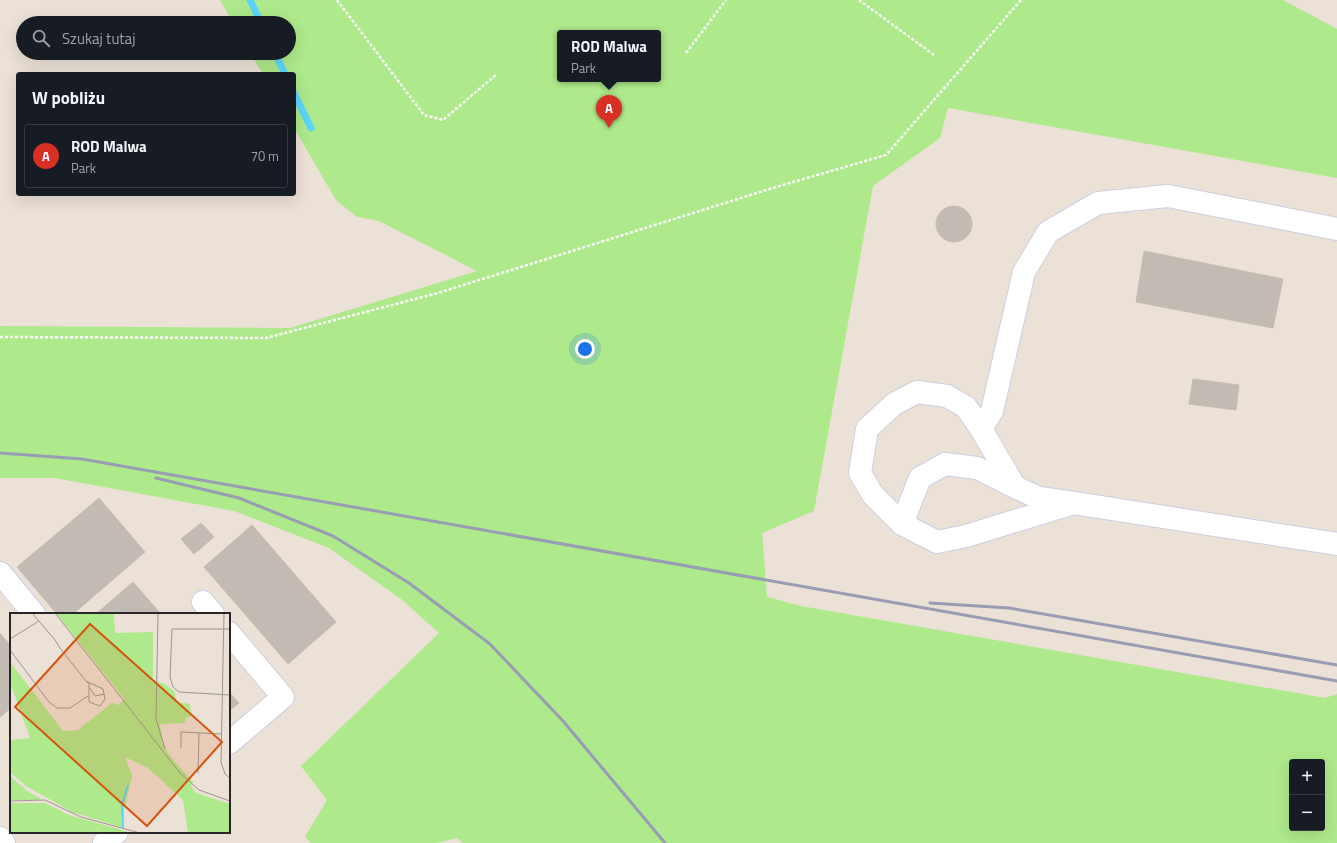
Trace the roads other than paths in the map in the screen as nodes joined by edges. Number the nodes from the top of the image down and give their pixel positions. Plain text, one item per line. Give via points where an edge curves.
1 (1337, 229) edge
2 (981, 429) junction
3 (1015, 486) junction
4 (1074, 503) junction
5 (902, 524) junction
6 (1337, 544) edge
7 (0, 573) edge
8 (33, 613) edge
9 (230, 634) edge
10 (230, 742) edge
11 (116, 833) edge
12 (0, 838) edge
13 (4, 843) edge
14 (104, 843) edge

1 - 2 street via 1168,196 1098,203 1048,232 1024,272 992,411
2 - 3 street
2 - 5 street via 966,407 947,396 917,392 894,404 867,429 860,473 873,495
3 - 4 street via 1039,498
3 - 5 street via 977,468 945,464 920,478
4 - 5 street via 966,536 937,542
4 - 6 street
7 - 8 street
9 - 10 street via 283,697
11 - 14 street
12 - 13 street

